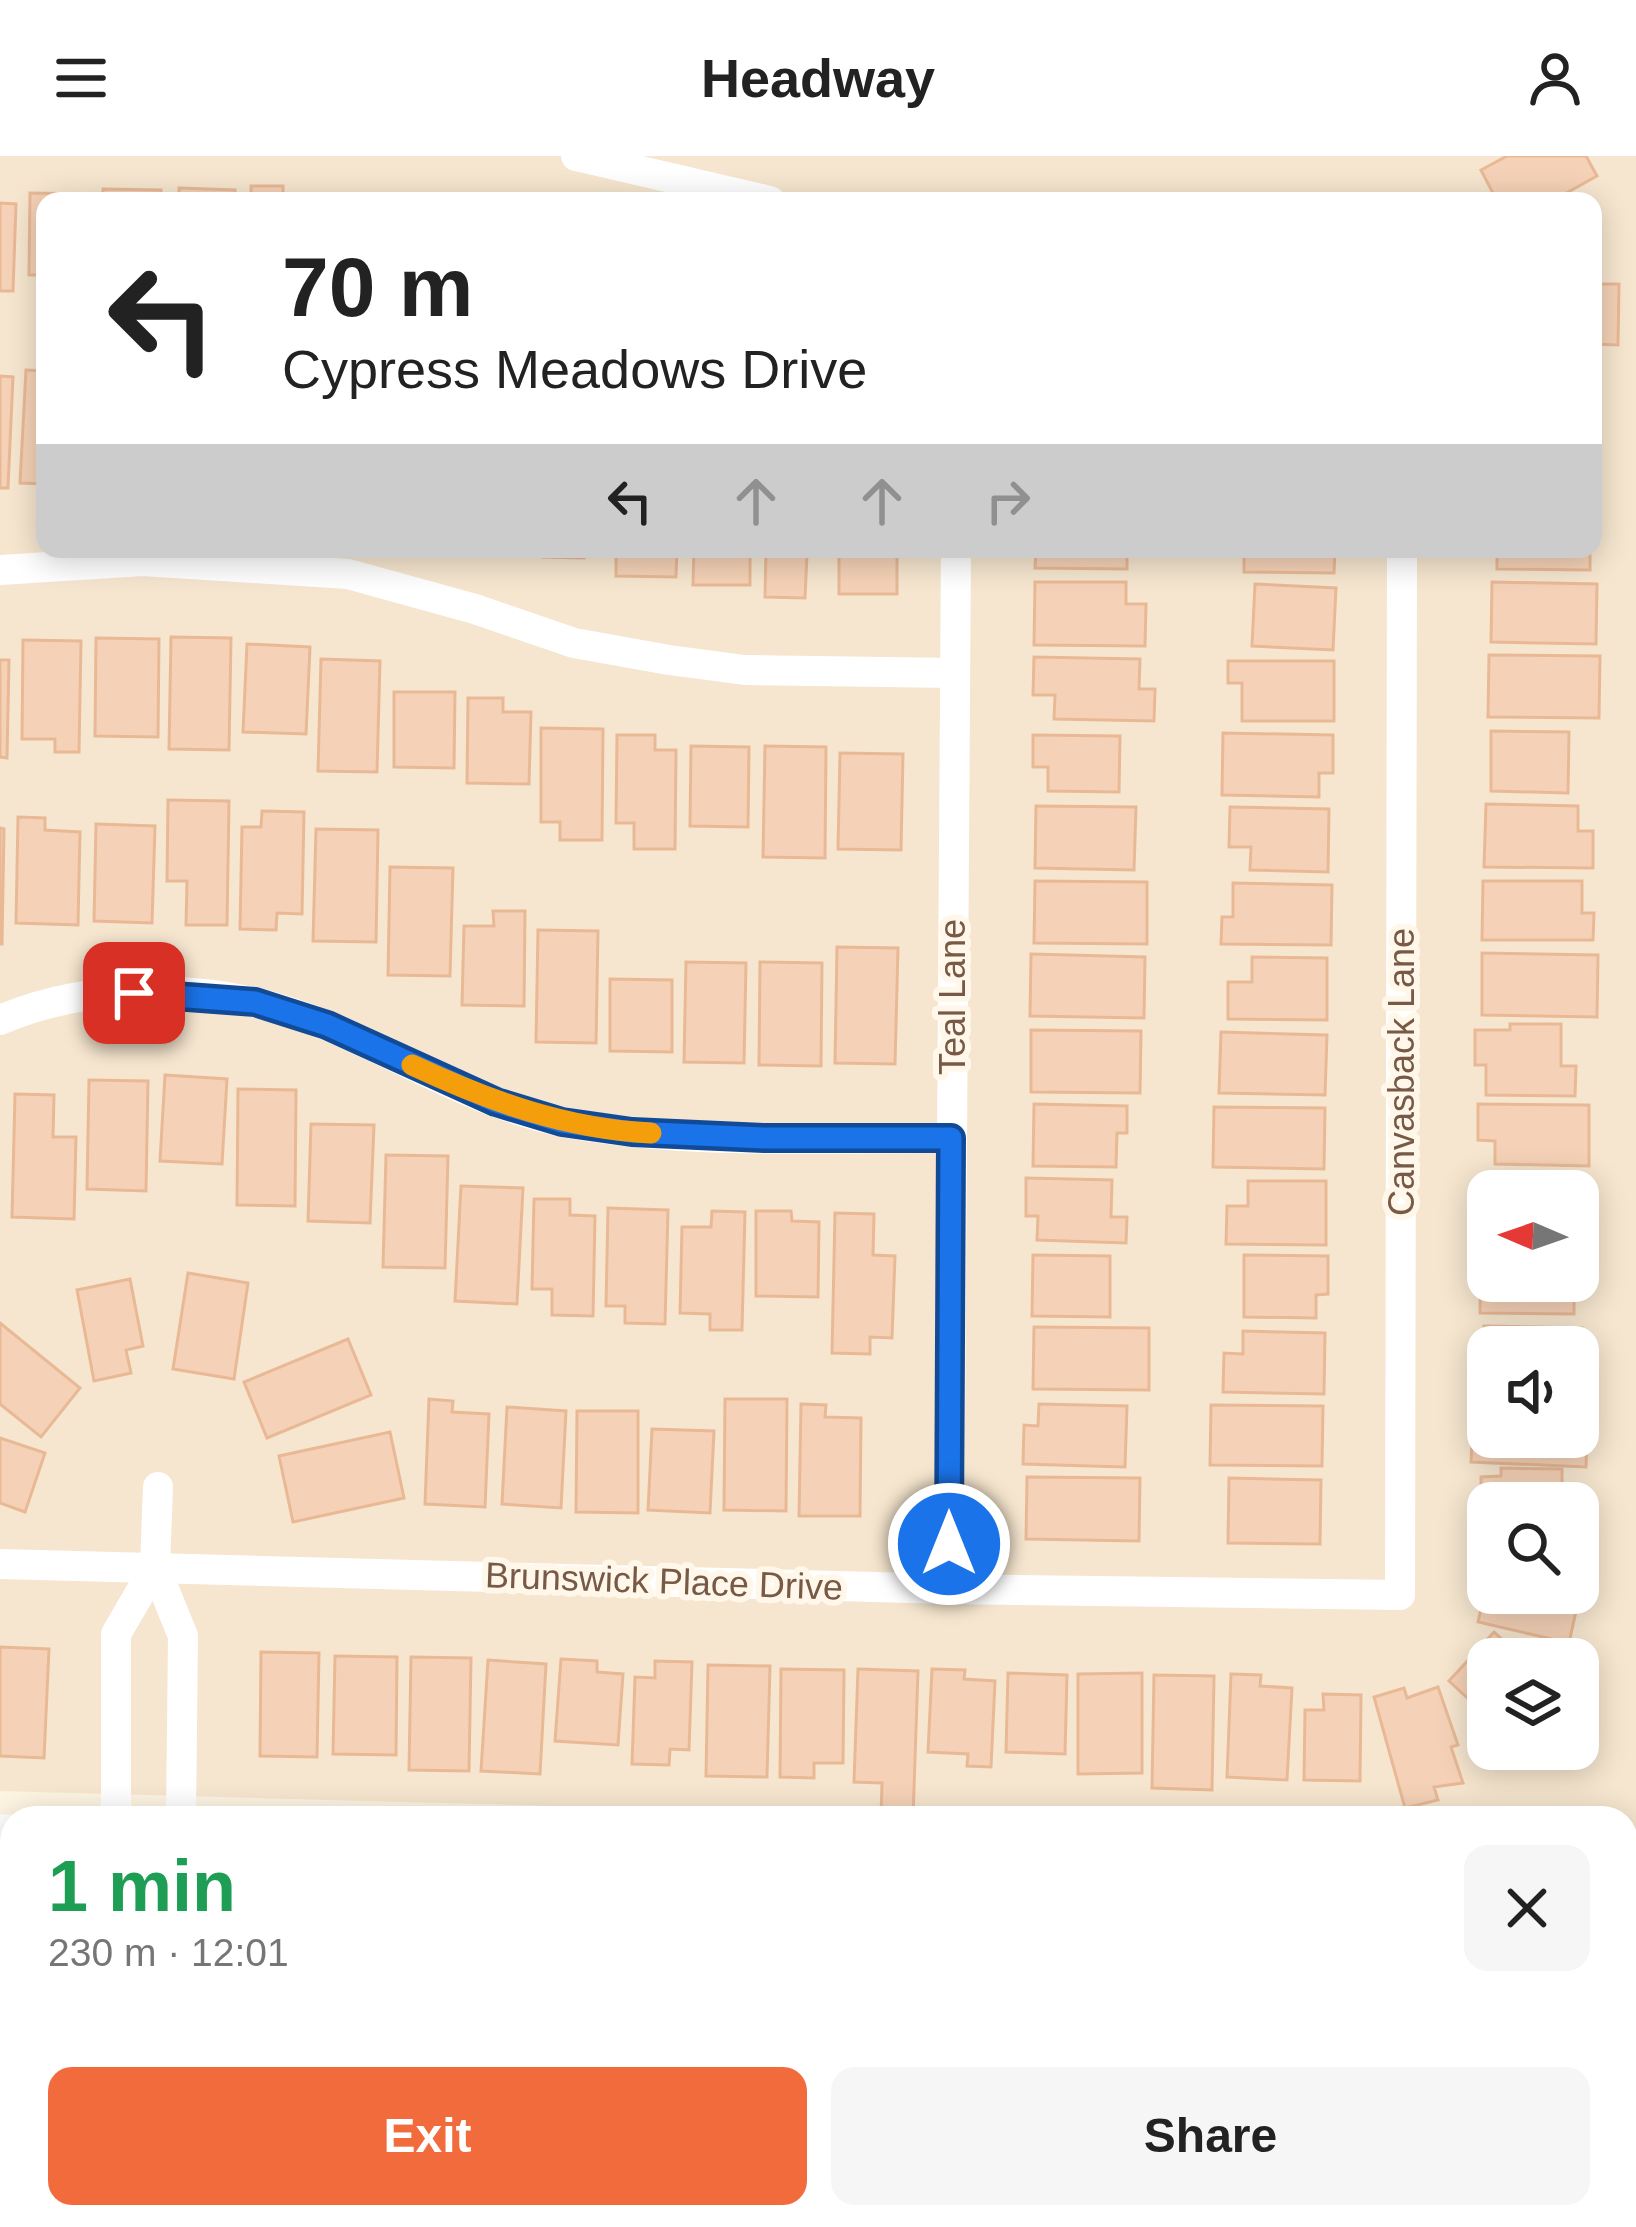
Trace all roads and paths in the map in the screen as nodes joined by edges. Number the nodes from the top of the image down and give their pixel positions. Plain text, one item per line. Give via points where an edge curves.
1 (576, 156) edge
2 (731, 192) edge
3 (956, 558) edge
4 (1402, 558) edge
5 (0, 570) edge
6 (954, 673) junction
7 (0, 1020) edge
8 (951, 1138) junction
9 (158, 1487) dead end
10 (0, 1564) edge
11 (155, 1567) junction
12 (949, 1589) junction
13 (1400, 1595) joint
14 (116, 1806) edge
15 (181, 1806) edge

1 - 2 street
3 - 6 street, Teal Lane
4 - 13 street, Canvasback Lane
5 - 6 street via 143,561 348,574 574,643 669,660 745,670
6 - 8 street, Teal Lane
7 - 8 street via 92,993 255,1002 562,1122 742,1137
8 - 12 street, Teal Lane
9 - 11 street
10 - 11 street, Brunswick Place Drive
11 - 12 street, Brunswick Place Drive
11 - 14 street via 116,1634
11 - 15 street via 183,1636
12 - 13 street, Brunswick Place Drive

